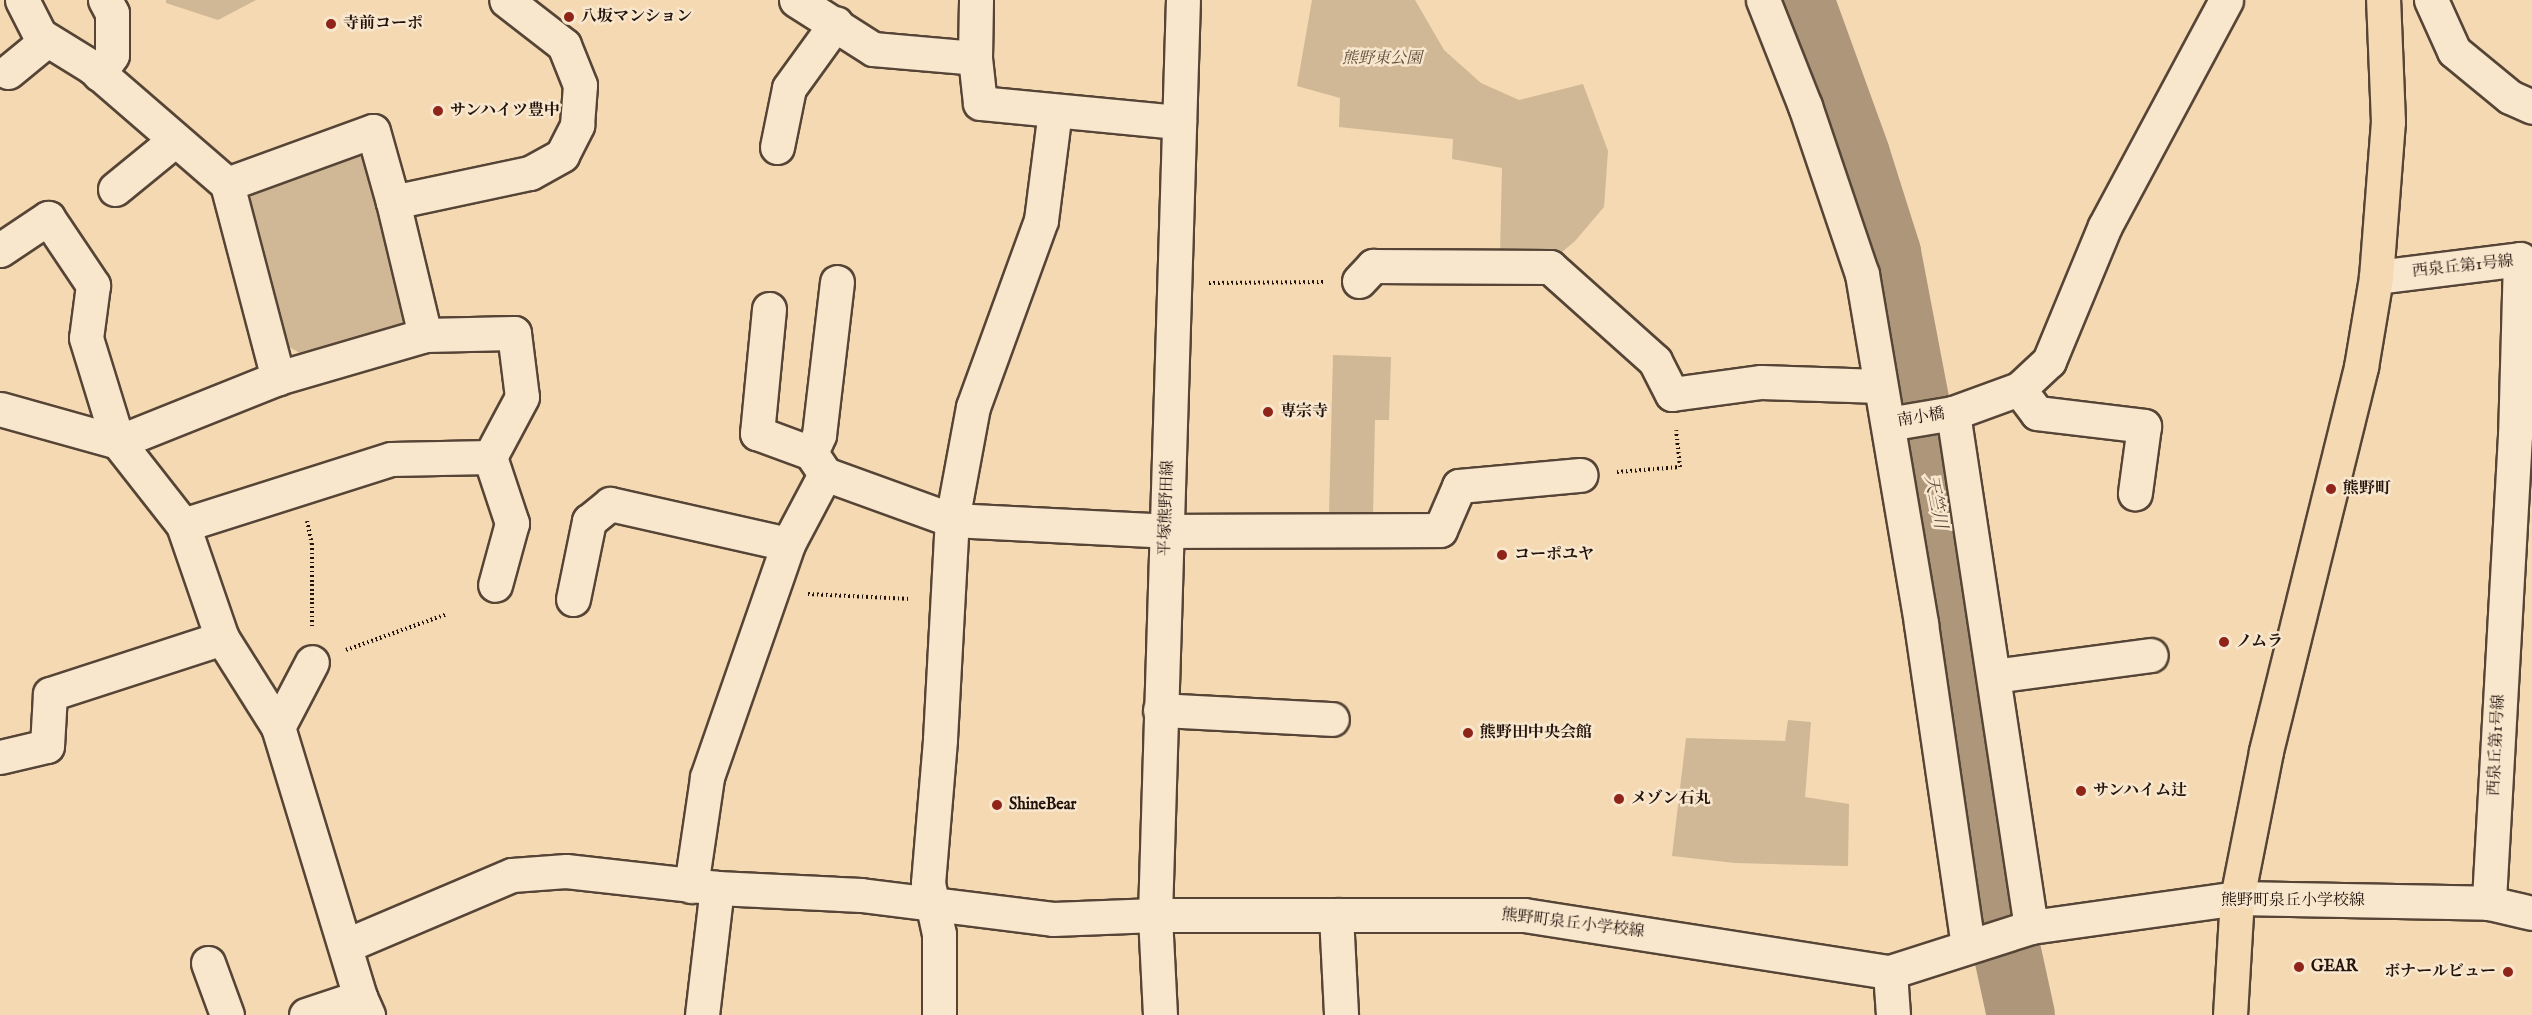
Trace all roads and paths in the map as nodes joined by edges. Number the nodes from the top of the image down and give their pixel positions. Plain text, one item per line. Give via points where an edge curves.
1 (22, 0) edge
2 (105, 0) edge
3 (506, 0) edge
4 (796, 0) edge
5 (975, 0) edge
6 (1183, 0) edge
7 (1764, 0) edge
8 (2226, 0) edge
9 (2383, 0) edge
10 (2431, 0) edge
11 (836, 23) junction
12 (47, 40) junction
13 (975, 58) junction
14 (8, 72) dead end
15 (99, 74) junction
16 (2532, 107) edge
17 (1055, 111) junction
18 (1179, 122) junction
19 (175, 140) junction
20 (777, 147) dead end
21 (227, 184) junction
22 (115, 189) dead end
23 (393, 202) junction
24 (0, 250) edge
25 (2376, 277) junction
26 (1359, 281) joint
27 (837, 282) dead end
28 (1175, 283) junction
29 (769, 309) dead end
30 (425, 335) junction
31 (278, 378) junction
32 (1880, 386) junction
33 (2019, 390) junction
34 (1672, 394) junction
35 (0, 409) edge
36 (1953, 413) junction
37 (1888, 424) junction
38 (2523, 436) edge
39 (118, 442) junction
40 (490, 456) junction
41 (818, 463) junction
42 (1581, 475) joint
43 (300, 488) junction
44 (2135, 493) dead end
45 (952, 520) junction
46 (183, 525) junction
47 (1166, 531) junction
48 (788, 544) junction
49 (495, 585) dead end
50 (2519, 588) edge
51 (771, 592) junction
52 (573, 599) dead end
53 (948, 601) junction
54 (447, 614) dead end
55 (222, 639) junction
56 (2151, 655) dead end
57 (312, 662) junction
58 (1994, 676) junction
59 (1160, 710) junction
60 (1332, 719) dead end
61 (278, 727) junction
62 (0, 757) edge
63 (704, 887) junction
64 (2237, 898) junction
65 (2490, 903) junction
66 (932, 904) junction
67 (2532, 913) edge
68 (1155, 915) junction
69 (1336, 915) junction
70 (2025, 929) junction
71 (1975, 944) junction
72 (347, 945) junction
73 (208, 963) dead end
74 (1890, 972) junction
75 (364, 1006) edge
76 (227, 1015) edge
77 (306, 1015) edge
78 (702, 1015) edge
79 (939, 1015) edge
80 (1160, 1015) edge
81 (1341, 1015) edge
82 (1893, 1015) edge
83 (2230, 1015) edge

1 - 12 street via 40,35
2 - 15 street via 112,13 112,55
3 - 23 street via 564,45 580,85 577,125 562,155 530,173
4 - 11 street
5 - 13 street
6 - 18 street, 平塚熊野田線
7 - 32 street via 1862,273
8 - 33 street via 2105,226 2049,361
9 - 25 main road via 2388,122
10 - 16 street via 2454,51 2510,97
11 - 13 street via 873,49
11 - 20 street via 789,88
12 - 14 street
12 - 15 street
13 - 17 street via 980,103
15 - 19 street
17 - 18 street
17 - 45 street via 1041,220 973,407
18 - 28 street, 平塚熊野田線
19 - 21 street
19 - 22 street
21 - 23 street via 373,131
21 - 31 street
23 - 30 street
24 - 39 street via 48,218 93,285 86,338
25 - 38 street, 西泉丘第1号線 via 2520,259
25 - 64 main road via 2361,367 2266,751
26 - 28 path
26 - 34 street via 1373,266 1550,267 1655,361
27 - 41 street
28 - 47 street, 平塚熊野田線
29 - 41 street via 757,433
30 - 31 street
30 - 40 street via 514,333 522,397
31 - 39 street
32 - 34 street via 1761,382
32 - 37 street
33 - 36 street, 南小橋
33 - 44 street via 2037,413 2144,426
34 - 42 path via 1680,467
35 - 39 street
36 - 37 street, 南小橋
36 - 58 street
37 - 71 street
38 - 50 street, 西泉丘第1号線
39 - 46 street
40 - 43 street via 391,459
40 - 49 street via 512,523
41 - 45 street
41 - 48 street
42 - 47 street via 1459,486 1440,530
43 - 46 street
43 - 57 path via 312,544
45 - 47 street
45 - 53 street
46 - 55 street
47 - 59 street, 平塚熊野田線
48 - 51 street
48 - 52 street via 610,504 589,521
50 - 65 street, 西泉丘第1号線
51 - 53 path
51 - 63 street via 707,777
53 - 66 street via 928,883
54 - 57 path
55 - 61 street
55 - 62 street via 50,694 47,747
56 - 58 street
57 - 61 street
58 - 70 street
59 - 60 street
59 - 68 street, 平塚熊野田線
61 - 72 street
63 - 66 street, 熊野町泉丘小学校線 via 861,895
63 - 72 street, 熊野町泉丘小学校線 via 566,872 512,875
63 - 78 street
64 - 65 street, 熊野町泉丘小学校線
64 - 70 street, 熊野町泉丘小学校線
64 - 83 main road
65 - 67 street, 熊野町泉丘小学校線
66 - 68 street, 熊野町泉丘小学校線 via 1053,919
66 - 79 street via 939,934
68 - 69 street, 熊野町泉丘小学校線
68 - 80 street, 平塚熊野田線
69 - 74 street, 熊野町泉丘小学校線 via 1524,915
69 - 81 street
70 - 71 street, 熊野町泉丘小学校線
71 - 74 street, 熊野町泉丘小学校線
72 - 75 street
73 - 76 street
74 - 82 street
75 - 77 street

